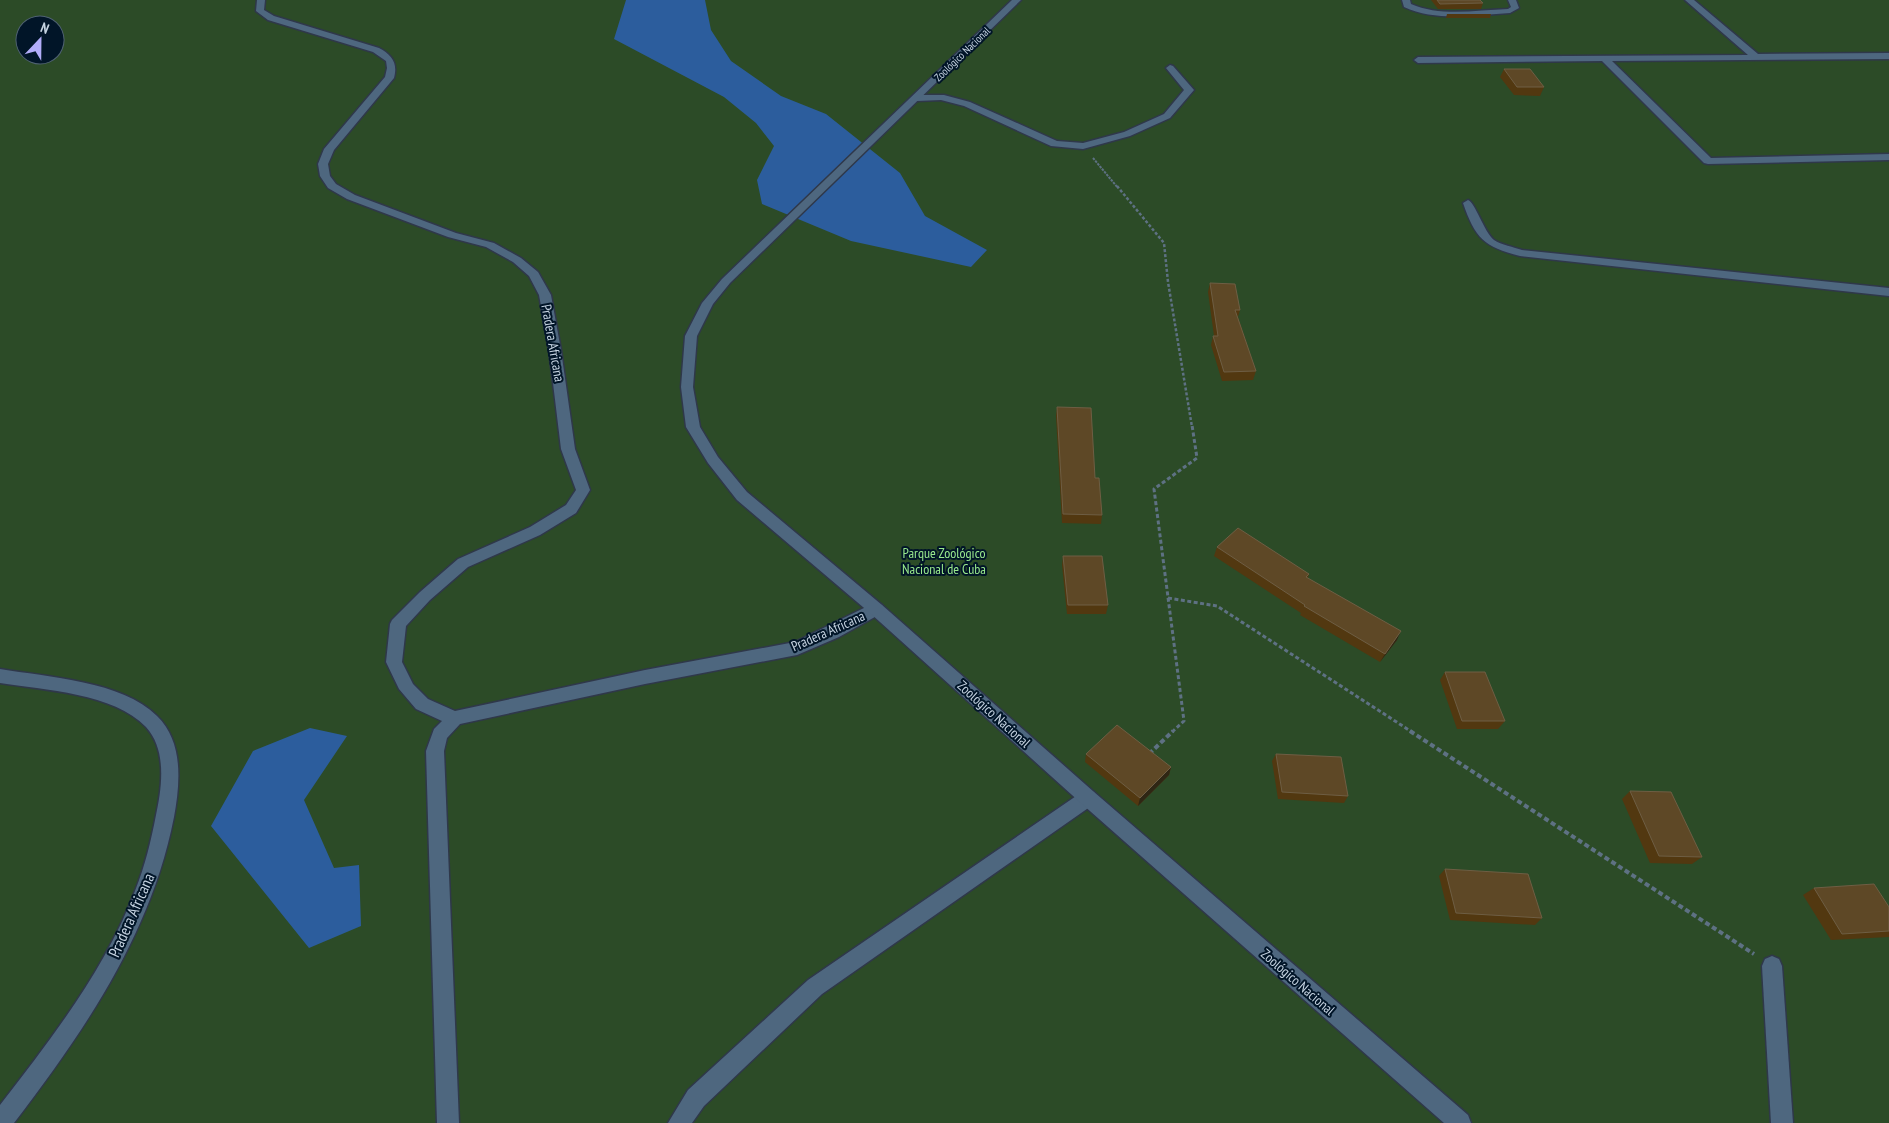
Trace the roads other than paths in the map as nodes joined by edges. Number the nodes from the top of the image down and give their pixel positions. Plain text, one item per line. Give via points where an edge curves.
1 (261, 0) edge
2 (1017, 0) edge
3 (1406, 0) edge
4 (1512, 0) edge
5 (1689, 0) edge
6 (1889, 56) edge
7 (1757, 58) junction
8 (1605, 59) junction
9 (1418, 60) dead end
10 (1170, 68) dead end
11 (918, 98) junction
12 (1889, 157) edge
13 (1468, 203) dead end
14 (1889, 292) edge
15 (876, 609) junction
16 (0, 676) edge
17 (455, 718) junction
18 (1088, 798) junction
19 (1772, 966) road end
20 (0, 1123) edge
21 (448, 1123) edge
22 (679, 1123) edge
23 (1460, 1123) edge
24 (1782, 1123) edge

1 - 17 street, Pradera Africana via 260,10 271,18 376,50 392,62 389,78 329,149 323,164 325,176 332,186 394,215 490,245 534,274 545,295 568,449 583,490 571,509 535,531 463,563 398,624 394,662 407,689 422,704
2 - 11 street, Zoológico Nacional
3 - 4 street via 1407,5 1420,12 1510,11 1515,8
5 - 7 street
6 - 7 street
7 - 8 street
8 - 9 street
8 - 12 street via 1708,161
10 - 11 street via 1190,90 1167,116 1126,134 1083,146 1055,144 967,104 941,97
11 - 15 street, Zoológico Nacional via 726,281 708,303 691,336 688,386 693,427 713,460 742,496
13 - 14 street via 1475,222 1491,243 1520,253
15 - 17 street, Pradera Africana via 797,648
15 - 18 street, Zoológico Nacional
16 - 20 street, Pradera Africana via 83,691 131,705 153,722 168,746 170,784 164,832 146,890 116,953 64,1040
17 - 21 street via 440,734 435,751
18 - 22 street via 815,987 696,1098
18 - 23 street, Zoológico Nacional
19 - 24 street

